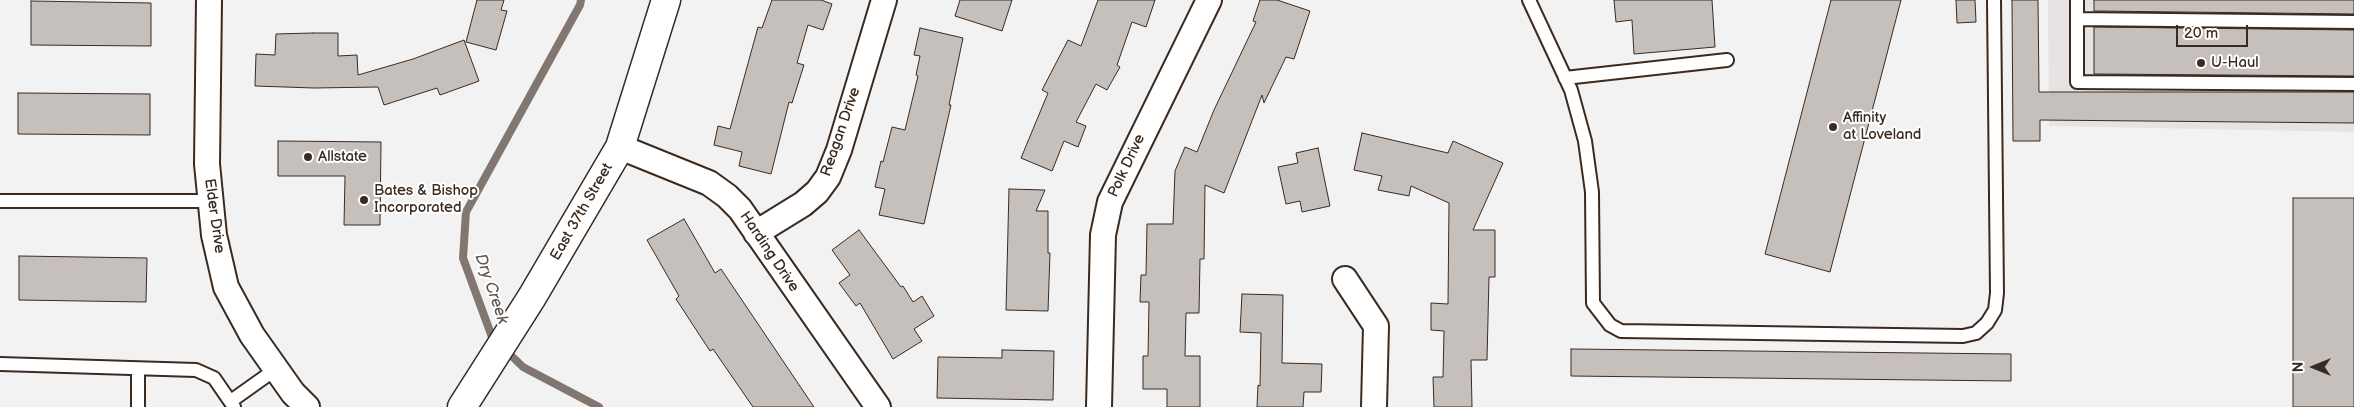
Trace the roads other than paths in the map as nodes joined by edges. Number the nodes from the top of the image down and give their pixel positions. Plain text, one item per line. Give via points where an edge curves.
1 (209, 0) edge
2 (666, 0) edge
3 (884, 0) edge
4 (1209, 0) edge
5 (1529, 0) edge
6 (1994, 0) edge
7 (2077, 0) edge
8 (2077, 19) junction
9 (2354, 22) edge
10 (1727, 60) dead end
11 (1565, 78) junction
12 (2354, 84) edge
13 (620, 147) junction
14 (0, 201) edge
15 (210, 201) junction
16 (756, 233) junction
17 (1345, 279) dead end
18 (0, 364) edge
19 (138, 369) junction
20 (276, 369) junction
21 (232, 404) edge
22 (138, 407) edge
23 (307, 407) edge
24 (462, 407) edge
25 (878, 407) edge
26 (1099, 407) edge
27 (1374, 407) edge

1 - 15 street, Elder Drive via 207,164
2 - 13 main road, East 37th Street
3 - 16 street, Reagan Drive via 828,177 803,204
4 - 26 street, Polk Drive via 1110,202 1102,235
5 - 11 lane
6 - 11 lane via 1997,293 1995,310 1986,323 1976,333 1963,336 1621,331 1610,325 1593,303 1592,192 1585,141
7 - 8 lane
8 - 9 lane
8 - 12 lane via 2077,82
10 - 11 lane
13 - 16 street, Harding Drive via 709,183 740,209
13 - 24 main road, East 37th Street via 532,297
14 - 15 lane
15 - 20 street, Elder Drive via 226,287 252,335
16 - 25 street, Harding Drive
17 - 27 street via 1376,326
18 - 19 lane
19 - 21 lane via 196,370 214,378
19 - 22 lane
20 - 21 lane
20 - 23 street, Elder Drive

